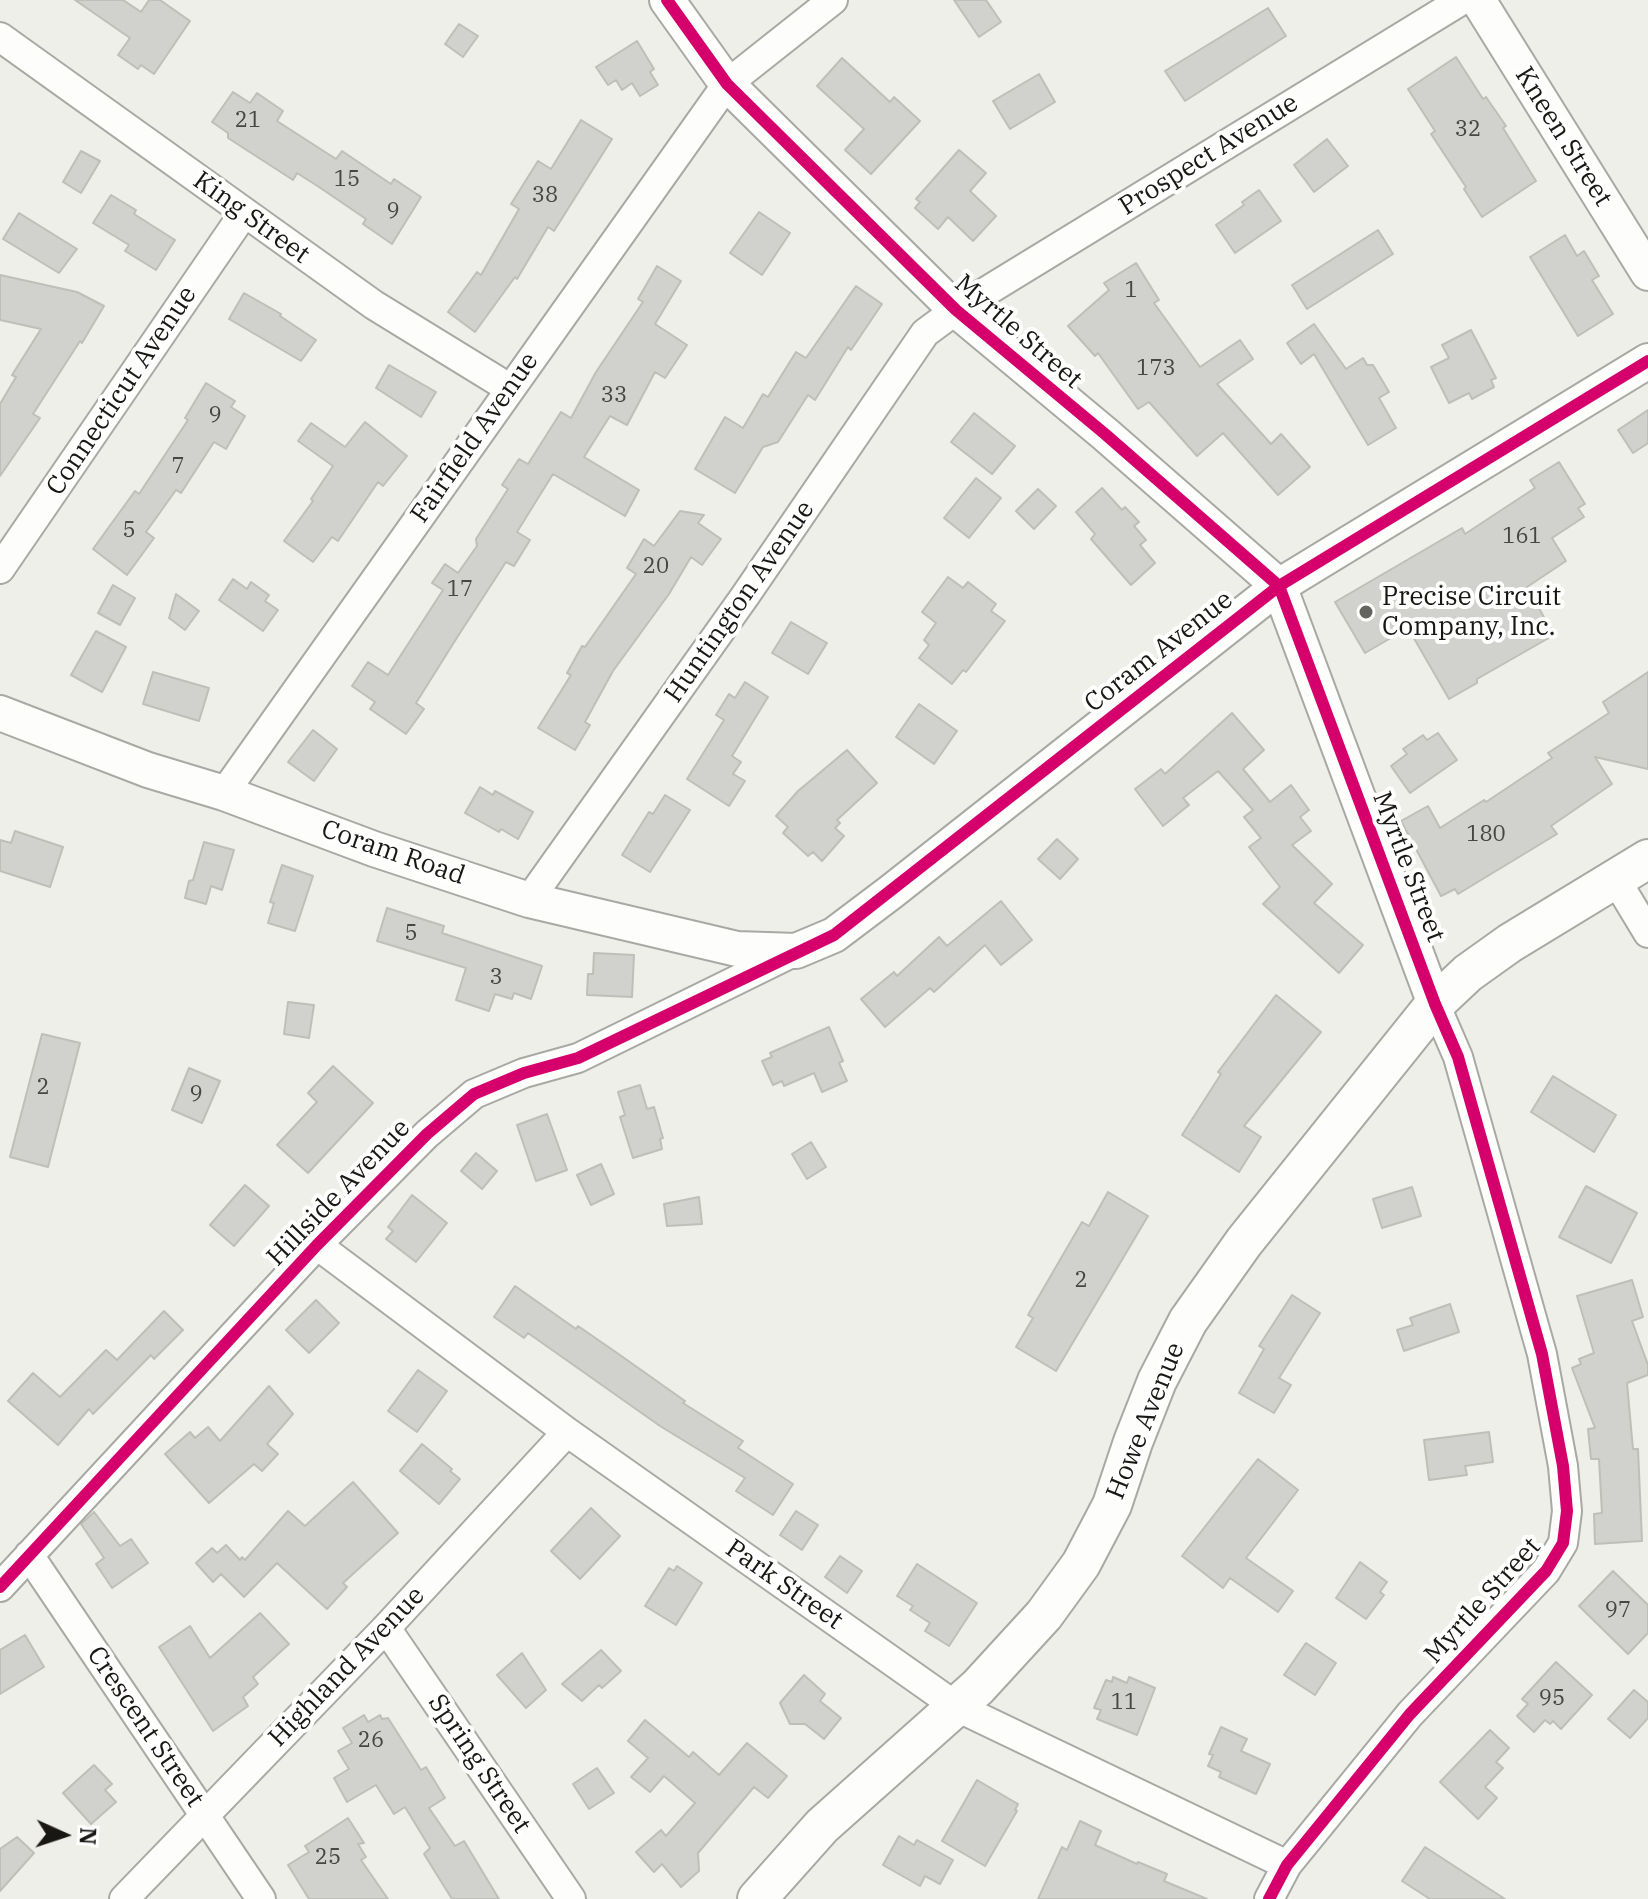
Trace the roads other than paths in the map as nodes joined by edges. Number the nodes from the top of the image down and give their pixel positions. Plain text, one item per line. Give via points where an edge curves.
1 (667, 0) edge
2 (833, 0) edge
3 (1462, 0) edge
4 (1478, 0) edge
5 (2, 42) edge
6 (727, 84) junction
7 (244, 213) junction
8 (1648, 273) edge
9 (956, 310) junction
10 (1648, 361) edge
11 (509, 388) junction
12 (0, 569) edge
13 (1279, 586) junction
14 (0, 713) edge
15 (224, 793) junction
16 (1648, 859) edge
17 (1616, 880) junction
18 (529, 900) junction
19 (1648, 933) edge
20 (796, 951) junction
21 (1435, 1004) junction
22 (317, 1245) junction
23 (567, 1432) junction
24 (29, 1555) junction
25 (0, 1587) edge
26 (386, 1628) junction
27 (957, 1707) junction
28 (204, 1814) junction
29 (1287, 1865) junction
30 (124, 1899) edge
31 (261, 1899) edge
32 (571, 1899) edge
33 (757, 1899) edge
34 (1269, 1899) edge

1 - 6 street, Myrtle Street
2 - 6 street, Fairfield Avenue
3 - 9 street, Prospect Avenue
4 - 8 street, Kneen Street
5 - 7 street, King Street
6 - 9 street, Myrtle Street
6 - 11 street, Fairfield Avenue
7 - 11 street, King Street via 374,305
7 - 12 street, Connecticut Avenue
9 - 13 street, Myrtle Street
9 - 18 street, Huntington Avenue via 925,333
10 - 13 street, Coram Avenue
11 - 15 street, Fairfield Avenue
13 - 20 street, Coram Avenue via 891,892 834,935
13 - 21 street, Myrtle Street
14 - 15 street, Coram Road
15 - 18 street, Coram Road
16 - 17 main road, Howe Avenue
17 - 19 street
17 - 21 main road, Howe Avenue via 1510,943
18 - 20 street, Coram Road via 737,949
20 - 22 street, Hillside Avenue via 578,1058 474,1094
21 - 27 main road, Howe Avenue via 1244,1242 1188,1321 1157,1381 1112,1505 1081,1564 1013,1651
21 - 29 street, Myrtle Street via 1458,1057 1542,1354 1563,1466 1563,1543 1546,1571 1410,1714
22 - 23 street, Park Street
22 - 24 street, Hillside Avenue
23 - 26 street, Highland Avenue
23 - 27 street, Park Street
24 - 25 street, Hillside Avenue
24 - 28 street, Crescent Street
26 - 28 street, Highland Avenue
26 - 32 street, Spring Street
27 - 29 street, Park Street
27 - 33 main road, Howe Avenue via 822,1826
28 - 30 street, Highland Avenue
28 - 31 street, Crescent Street
29 - 34 street, Myrtle Street

